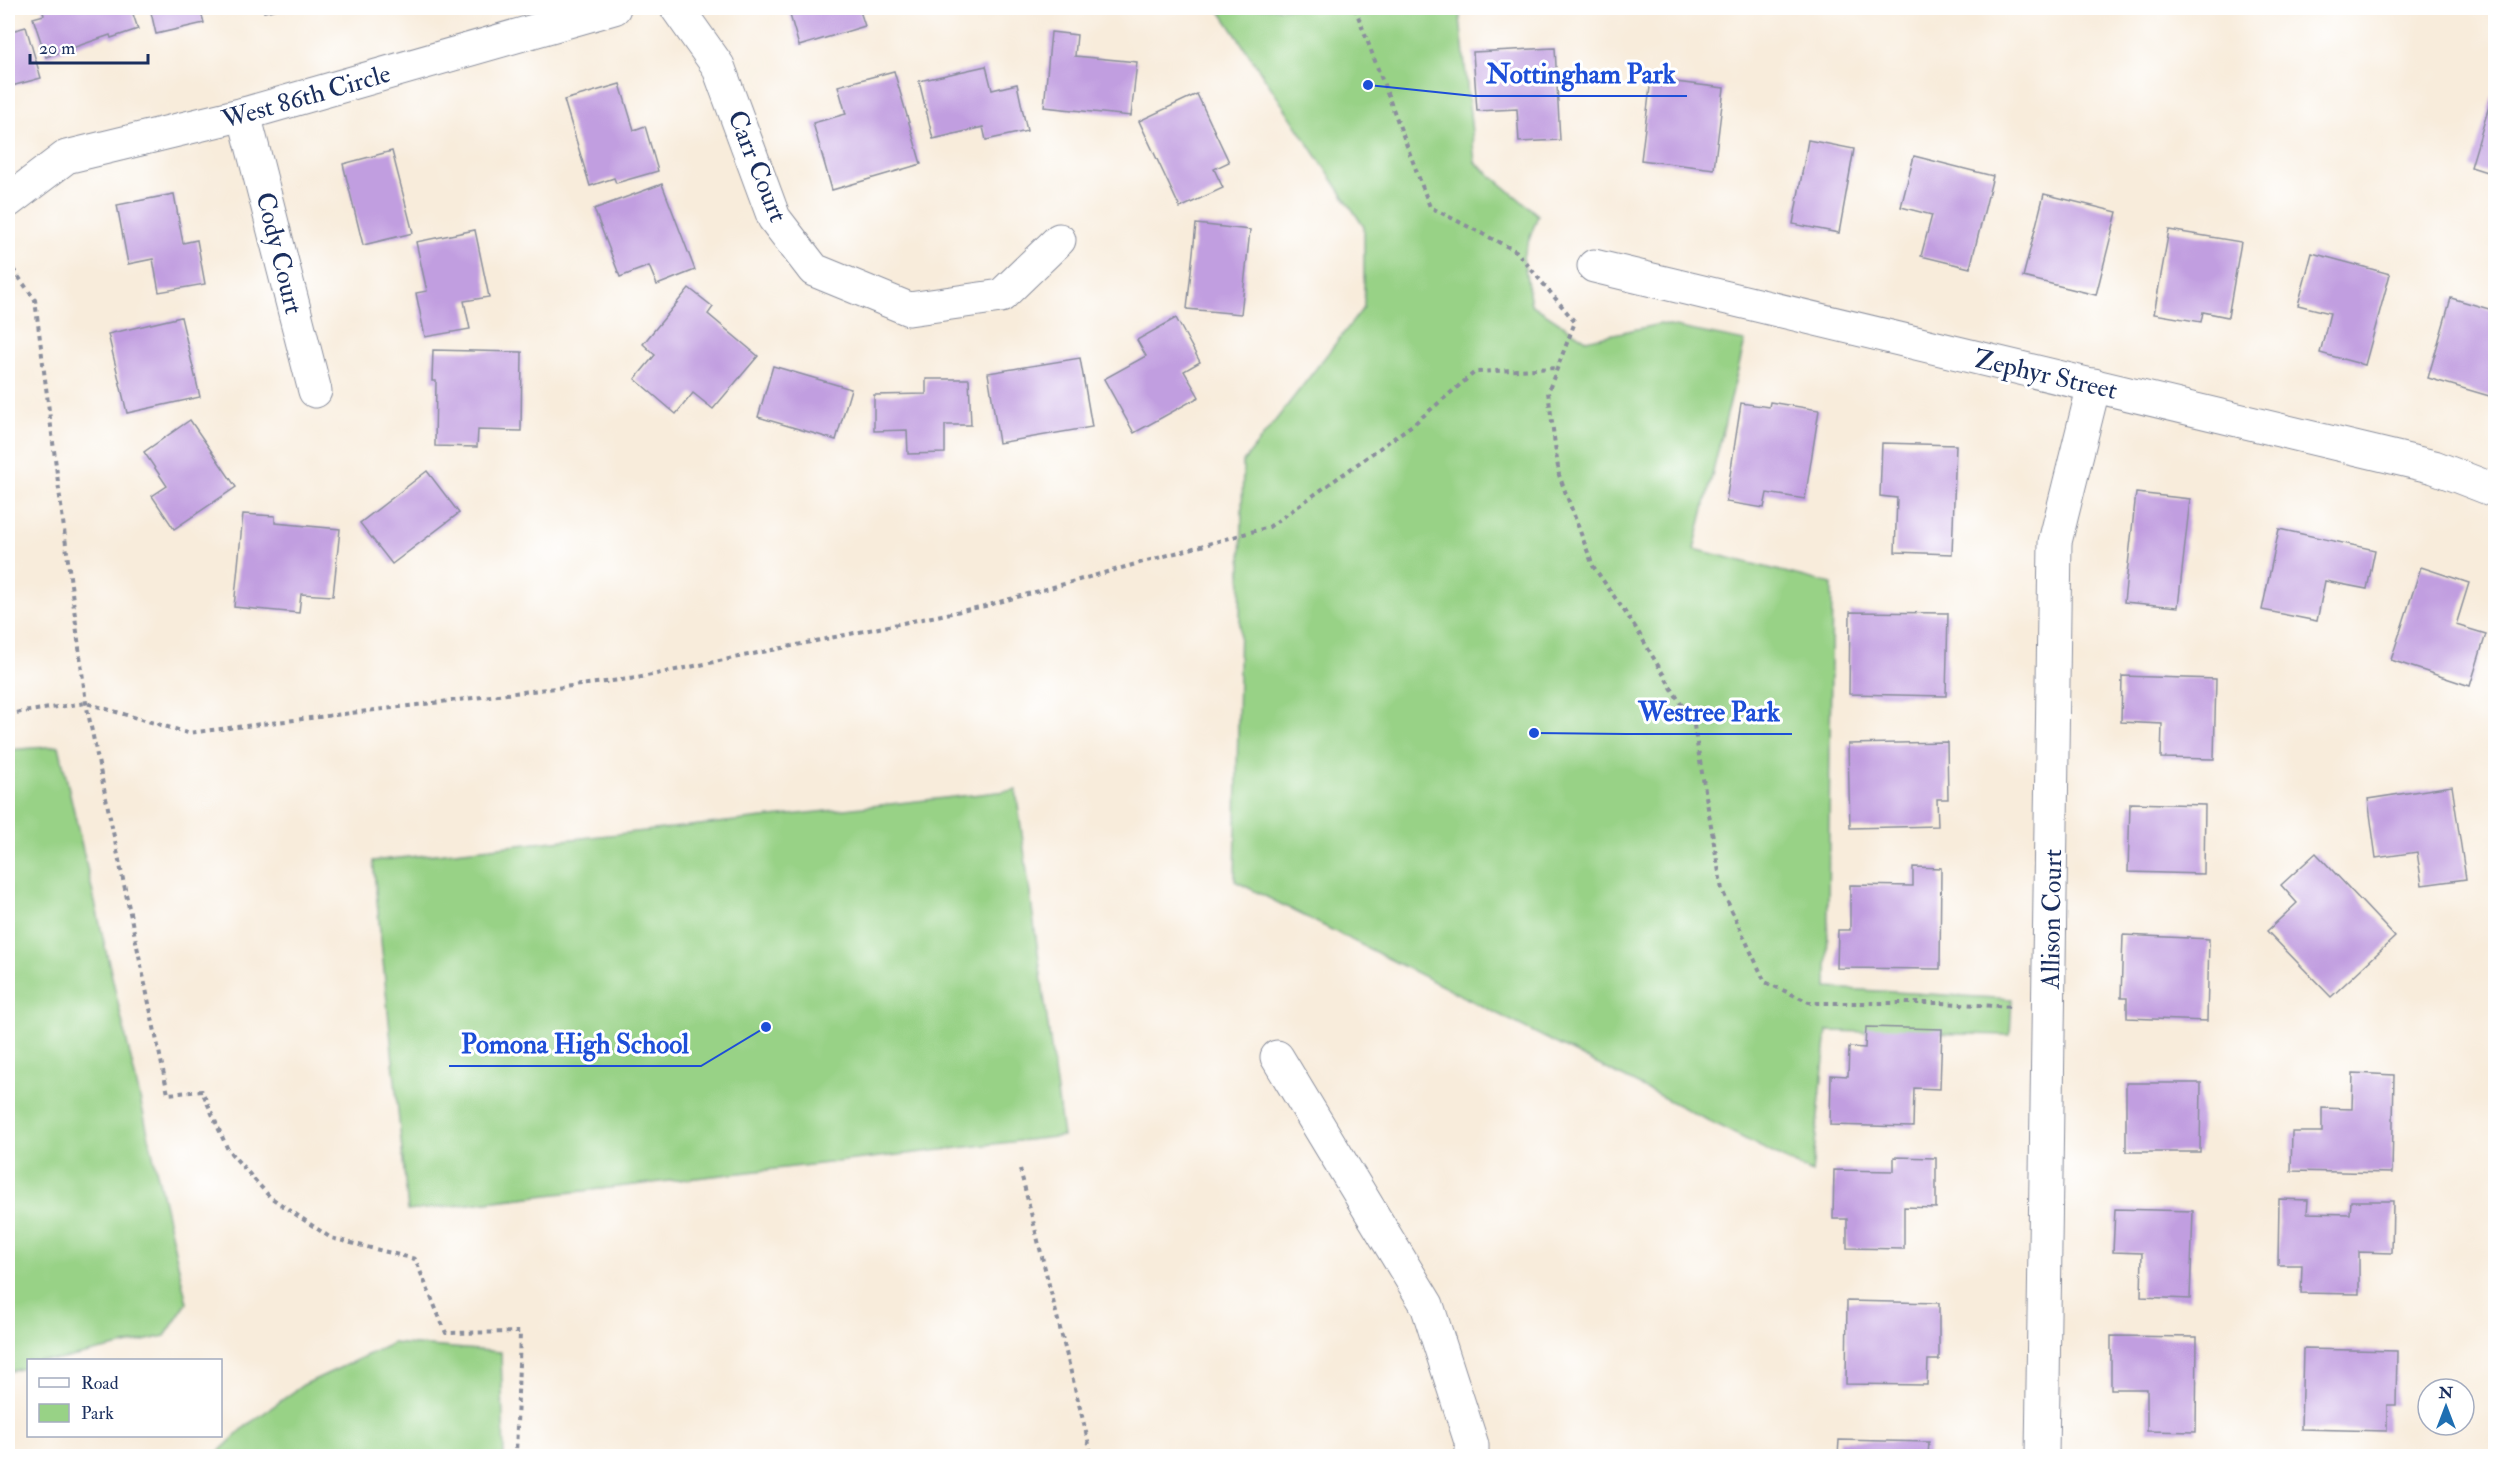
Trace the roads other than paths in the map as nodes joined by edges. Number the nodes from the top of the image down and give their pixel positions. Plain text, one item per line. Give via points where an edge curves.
1 (614, 8) edge
2 (677, 8) edge
3 (244, 114) junction
4 (8, 201) edge
5 (1059, 240) dead end
6 (1594, 266) dead end
7 (2094, 385) junction
8 (315, 391) dead end
9 (2496, 491) edge
10 (1277, 1057) dead end
11 (1472, 1456) edge
12 (2042, 1456) edge

1 - 3 street, West 86th Circle
2 - 5 street, Carr Court via 718,66 774,218 814,270 909,309 1001,296
3 - 4 street, West 86th Circle via 66,157
3 - 8 street, Cody Court
6 - 7 street, Zephyr Street
7 - 9 street, Zephyr Street via 2434,467
7 - 12 street, Allison Court via 2055,542
10 - 11 street via 1427,1305 1472,1445

